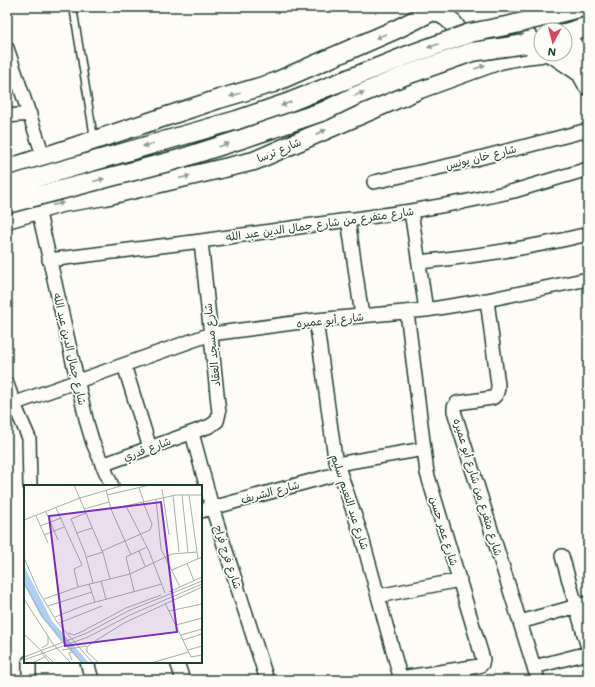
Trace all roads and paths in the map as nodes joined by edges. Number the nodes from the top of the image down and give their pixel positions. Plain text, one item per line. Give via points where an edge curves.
1 (73, 7) edge
2 (528, 7) edge
3 (544, 7) edge
4 (583, 7) edge
5 (438, 9) edge
6 (540, 22) edge
7 (554, 22) edge
8 (588, 26) edge
9 (573, 31) edge
10 (533, 42) edge
11 (7, 48) edge
12 (573, 52) edge
13 (533, 54) edge
14 (565, 62) edge
15 (573, 62) edge
16 (586, 77) edge
17 (452, 78) junction
18 (30, 114) junction
19 (7, 116) edge
20 (588, 130) edge
21 (94, 141) junction
22 (44, 158) junction
23 (7, 169) edge
24 (588, 169) edge
25 (374, 182) dead end
26 (7, 186) edge
27 (7, 204) edge
28 (38, 209) junction
29 (411, 211) junction
30 (7, 219) edge
31 (348, 220) junction
32 (588, 234) edge
33 (202, 241) junction
34 (49, 260) junction
35 (419, 262) junction
36 (588, 279) edge
37 (487, 300) junction
38 (426, 310) junction
39 (408, 312) junction
40 (362, 316) junction
41 (316, 320) junction
42 (211, 334) junction
43 (124, 365) junction
44 (78, 380) junction
45 (7, 384) edge
46 (10, 405) edge
47 (192, 433) junction
48 (150, 448) junction
49 (424, 449) junction
50 (102, 465) junction
51 (338, 468) junction
52 (30, 485) edge
53 (112, 485) edge
54 (207, 509) edge
55 (562, 556) dead end
56 (460, 580) junction
57 (378, 596) junction
58 (582, 605) edge
59 (520, 622) junction
60 (588, 648) edge
61 (588, 653) edge
62 (29, 663) edge
63 (87, 663) edge
64 (177, 663) edge
65 (534, 667) junction
66 (401, 679) edge
67 (28, 680) edge
68 (92, 680) edge
69 (183, 680) edge
70 (267, 680) edge
71 (538, 680) edge

1 - 21 lane
2 - 6 main road
3 - 7 highway
4 -> 26 main road, bridge via 470,33 238,120
5 - 17 main road via 449,18 460,39
5 -> 21 main road via 273,83
8 - 9 main road
27 -> 10 main road, bridge via 242,140 324,111 404,76 472,52
11 - 18 street
12 - 16 highway
17 -> 13 main road, شارع ترسا via 500,60
14 - 16 main road
15 - 16 main road
28 -> 17 main road, شارع ترسا via 254,161 372,109
18 - 19 street
18 - 22 street
20 - 25 street, شارع خان يونس
21 - 22 main road
22 - 23 main road
24 - 29 street, شارع متفرع من شارع جمال الدين عبد الله via 514,191
28 - 30 main road, شارع ترسا
28 - 34 street, شارع جمال الدين عبد الله
29 - 31 street, شارع متفرع من شارع جمال الدين عبد الله
29 - 35 street
31 - 33 street, شارع متفرع من شارع جمال الدين عبد الله
31 - 40 street
32 - 35 street via 559,242 489,254
33 - 34 street, شارع متفرع من شارع جمال الدين عبد الله
33 - 42 street, شارع مسجد العقاد
34 - 44 street, شارع جمال الدين عبد الله
35 - 38 street
36 - 37 street, شارع أبو عميره
37 - 38 street, شارع أبو عميره
37 - 59 street, شارع متفرع من شارع أبو عميره via 497,393 492,398 457,403 454,411
38 - 39 street, شارع أبو عميره
39 - 40 street, شارع أبو عميره
39 - 49 street, شارع عمر حسن
40 - 41 street, شارع أبو عميره
41 - 42 street, شارع أبو عميره
41 - 51 street, شارع عبد النعيم سليم via 332,445
42 - 43 street, شارع أبو عميره
42 - 47 street, شارع مسجد العقاد via 219,417 214,425
43 - 44 street, شارع أبو عميره
43 - 48 street
44 - 46 street, شارع أبو عميره
44 - 50 street, شارع جمال الدين عبد الله via 87,423
45 - 46 street
46 - 52 street via 30,442
47 - 48 street, شارع قدري
47 - 54 street, شارع فرج فراج
48 - 50 street, شارع قدري
49 - 51 street, شارع الشريف
49 - 56 street, شارع عمر حسن via 430,485
50 - 53 street, شارع جمال الدين عبد الله
51 - 54 street, شارع الشريف
51 - 57 street, شارع عبد النعيم سليم via 361,534
54 - 70 street, شارع فرج فراج
55 - 58 street
56 - 57 street
56 - 66 street, شارع عمر حسن via 484,659 482,664
57 - 66 street, شارع عبد النعيم سليم
58 - 59 street
58 - 60 street
59 - 65 street, شارع متفرع من شارع أبو عميره
61 - 65 street
62 - 67 street
63 - 68 street
64 - 69 street
65 - 71 street, شارع متفرع من شارع أبو عميره

